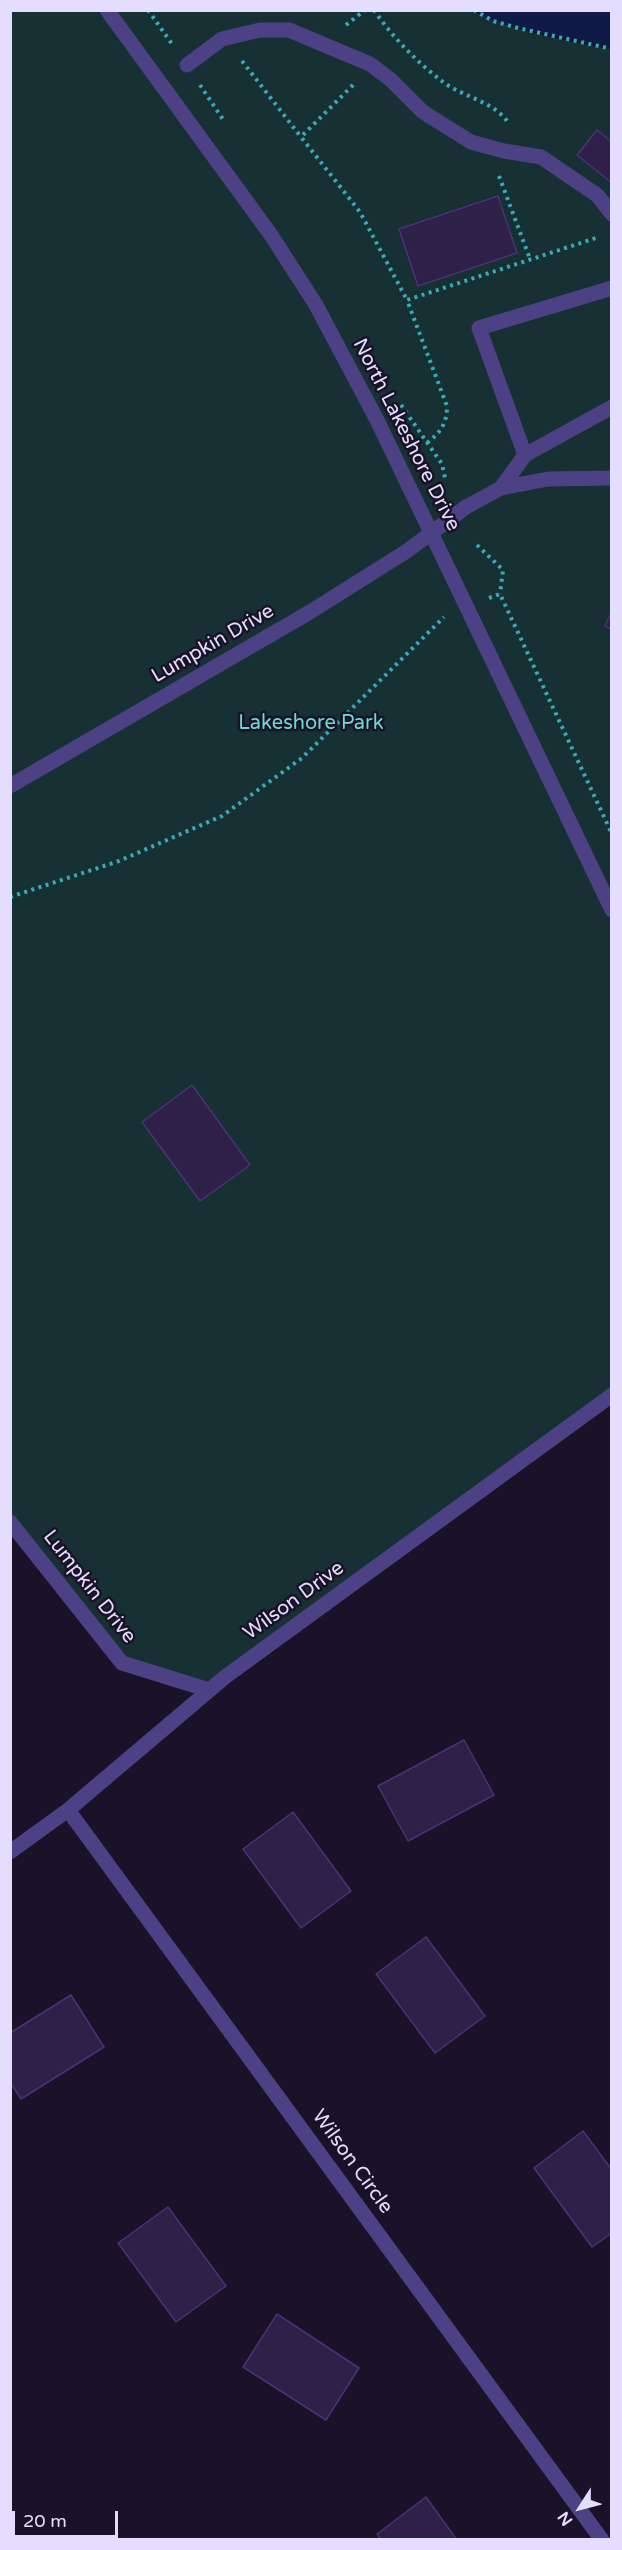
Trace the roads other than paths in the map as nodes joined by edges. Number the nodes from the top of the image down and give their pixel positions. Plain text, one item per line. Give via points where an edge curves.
1 (106, 10) edge
2 (186, 65) dead end
3 (612, 214) edge
4 (612, 288) edge
5 (612, 407) edge
6 (525, 455) junction
7 (612, 478) edge
8 (501, 488) junction
9 (432, 533) junction
10 (10, 786) edge
11 (612, 910) edge
12 (612, 1395) edge
13 (10, 1522) edge
14 (209, 1690) junction
15 (68, 1810) junction
16 (10, 1852) edge
17 (602, 2540) edge

1 - 9 street, North Lakeshore Drive via 271,235 316,305
2 - 3 street via 222,39 260,30 289,30 369,64 392,80 423,112 471,142 541,157 597,195
4 - 6 street via 479,328
5 - 6 street
6 - 8 street
7 - 8 street via 548,479
8 - 9 street, Lumpkin Drive via 466,507
9 - 10 street, Lumpkin Drive via 310,612
9 - 11 street, North Lakeshore Drive
12 - 14 street, Wilson Drive
13 - 14 street, Lumpkin Drive via 122,1663
14 - 15 street, Wilson Drive
15 - 16 street, Wilson Drive
15 - 17 street, Wilson Circle

